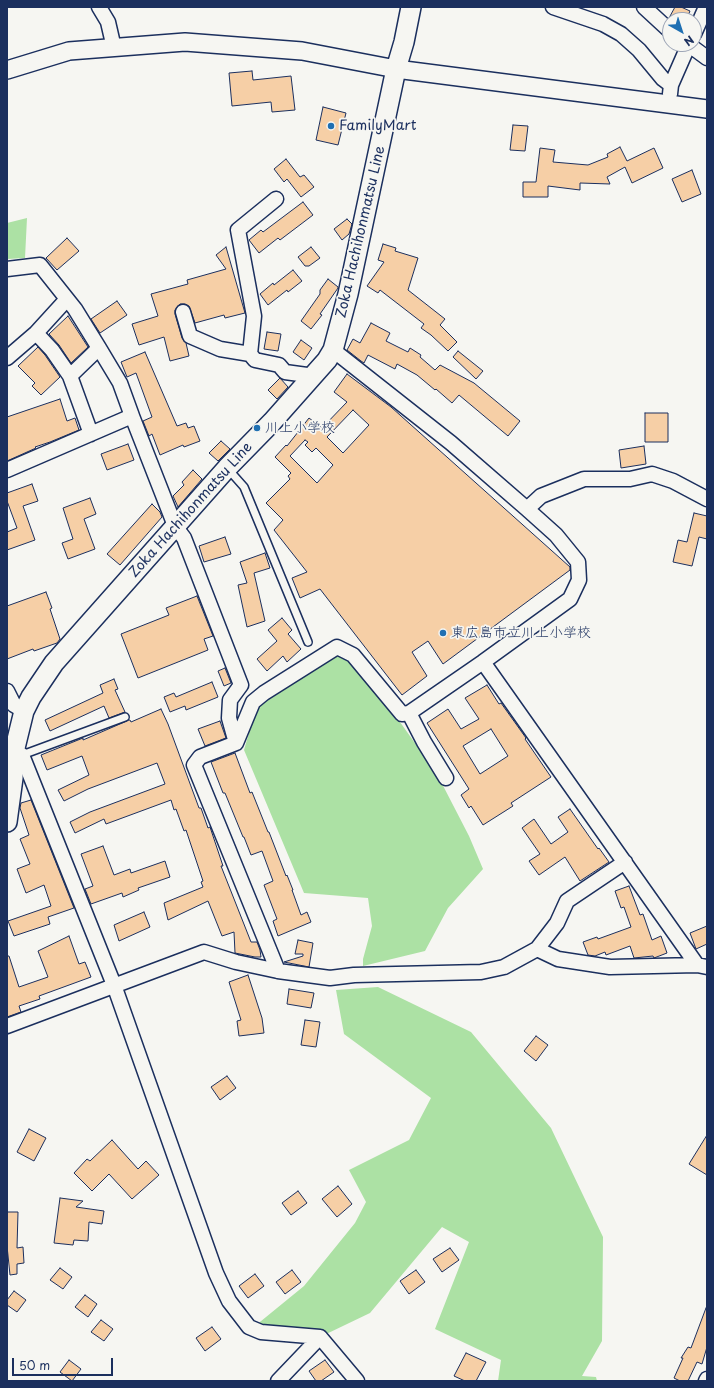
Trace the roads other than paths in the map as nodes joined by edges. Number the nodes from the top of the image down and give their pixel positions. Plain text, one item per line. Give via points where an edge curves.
1 (99, 7) edge
2 (411, 7) edge
3 (553, 7) edge
4 (644, 7) edge
5 (662, 24) edge
6 (114, 48) junction
7 (686, 52) edge
8 (396, 69) junction
9 (7, 70) edge
10 (671, 85) junction
11 (668, 104) junction
12 (707, 109) edge
13 (276, 199) dead end
14 (7, 269) edge
15 (67, 299) junction
16 (183, 312) dead end
17 (36, 333) junction
18 (99, 348) junction
19 (333, 350) junction
20 (250, 354) junction
21 (7, 358) edge
22 (70, 376) junction
23 (311, 378) junction
24 (132, 416) junction
25 (91, 434) junction
26 (227, 468) junction
27 (7, 470) edge
28 (707, 499) edge
29 (527, 508) junction
30 (175, 526) junction
31 (308, 642) dead end
32 (483, 662) junction
33 (7, 691) edge
34 (24, 711) junction
35 (409, 712) junction
36 (125, 717) dead end
37 (236, 743) junction
38 (18, 753) junction
39 (446, 778) dead end
40 (7, 822) edge
41 (625, 862) junction
42 (536, 949) junction
43 (702, 966) edge
44 (278, 971) junction
45 (114, 985) junction
46 (7, 1026) edge
47 (320, 1337) junction
48 (278, 1381) edge
49 (357, 1381) edge

1 - 6 street via 108,22
2 - 8 main road, Zoka Hachihonmatsu Line
3 - 10 street via 603,24 621,34
4 - 5 street
6 - 8 street via 185,42 302,51
6 - 9 street via 69,51
7 - 10 street
8 - 11 street
8 - 19 main road, Zoka Hachihonmatsu Line via 348,294
10 - 11 street
11 - 12 street
13 - 20 street via 238,230 254,316
14 - 15 street via 40,265
15 - 17 street
15 - 18 street
16 - 20 street via 190,336 220,349
17 - 21 street
17 - 22 street via 52,350
18 - 22 street
18 - 24 street via 120,383
19 - 23 main road, Zoka Hachihonmatsu Line
19 - 29 street via 451,443
20 - 23 street via 255,360 279,365 285,372 307,375
22 - 25 street
23 - 26 main road, Zoka Hachihonmatsu Line
24 - 25 street
24 - 30 street
25 - 27 street
26 - 30 main road, Zoka Hachihonmatsu Line
26 - 31 lane via 244,487
28 - 29 street via 673,481 652,474 630,479 584,479 541,496
29 - 32 street via 556,535 578,562 579,580 570,599
30 - 34 main road, Zoka Hachihonmatsu Line via 54,663
30 - 37 street via 184,538 241,685 230,700 229,718
32 - 35 street
32 - 41 street
33 - 34 street via 14,705
34 - 38 main road, Zoka Hachihonmatsu Line
35 - 37 street via 402,714 353,655 337,647 253,702
35 - 39 street
36 - 38 lane
37 - 44 street via 200,757 194,765
38 - 40 main road, Zoka Hachihonmatsu Line
38 - 45 street
41 - 42 street via 567,901 557,923
41 - 43 street
42 - 43 street via 558,959 610,967
42 - 44 street via 504,967 481,972 354,975 330,978
44 - 45 street via 204,952
45 - 46 street
45 - 47 street via 216,1273 229,1301 249,1327 261,1332
47 - 48 street
47 - 49 street

